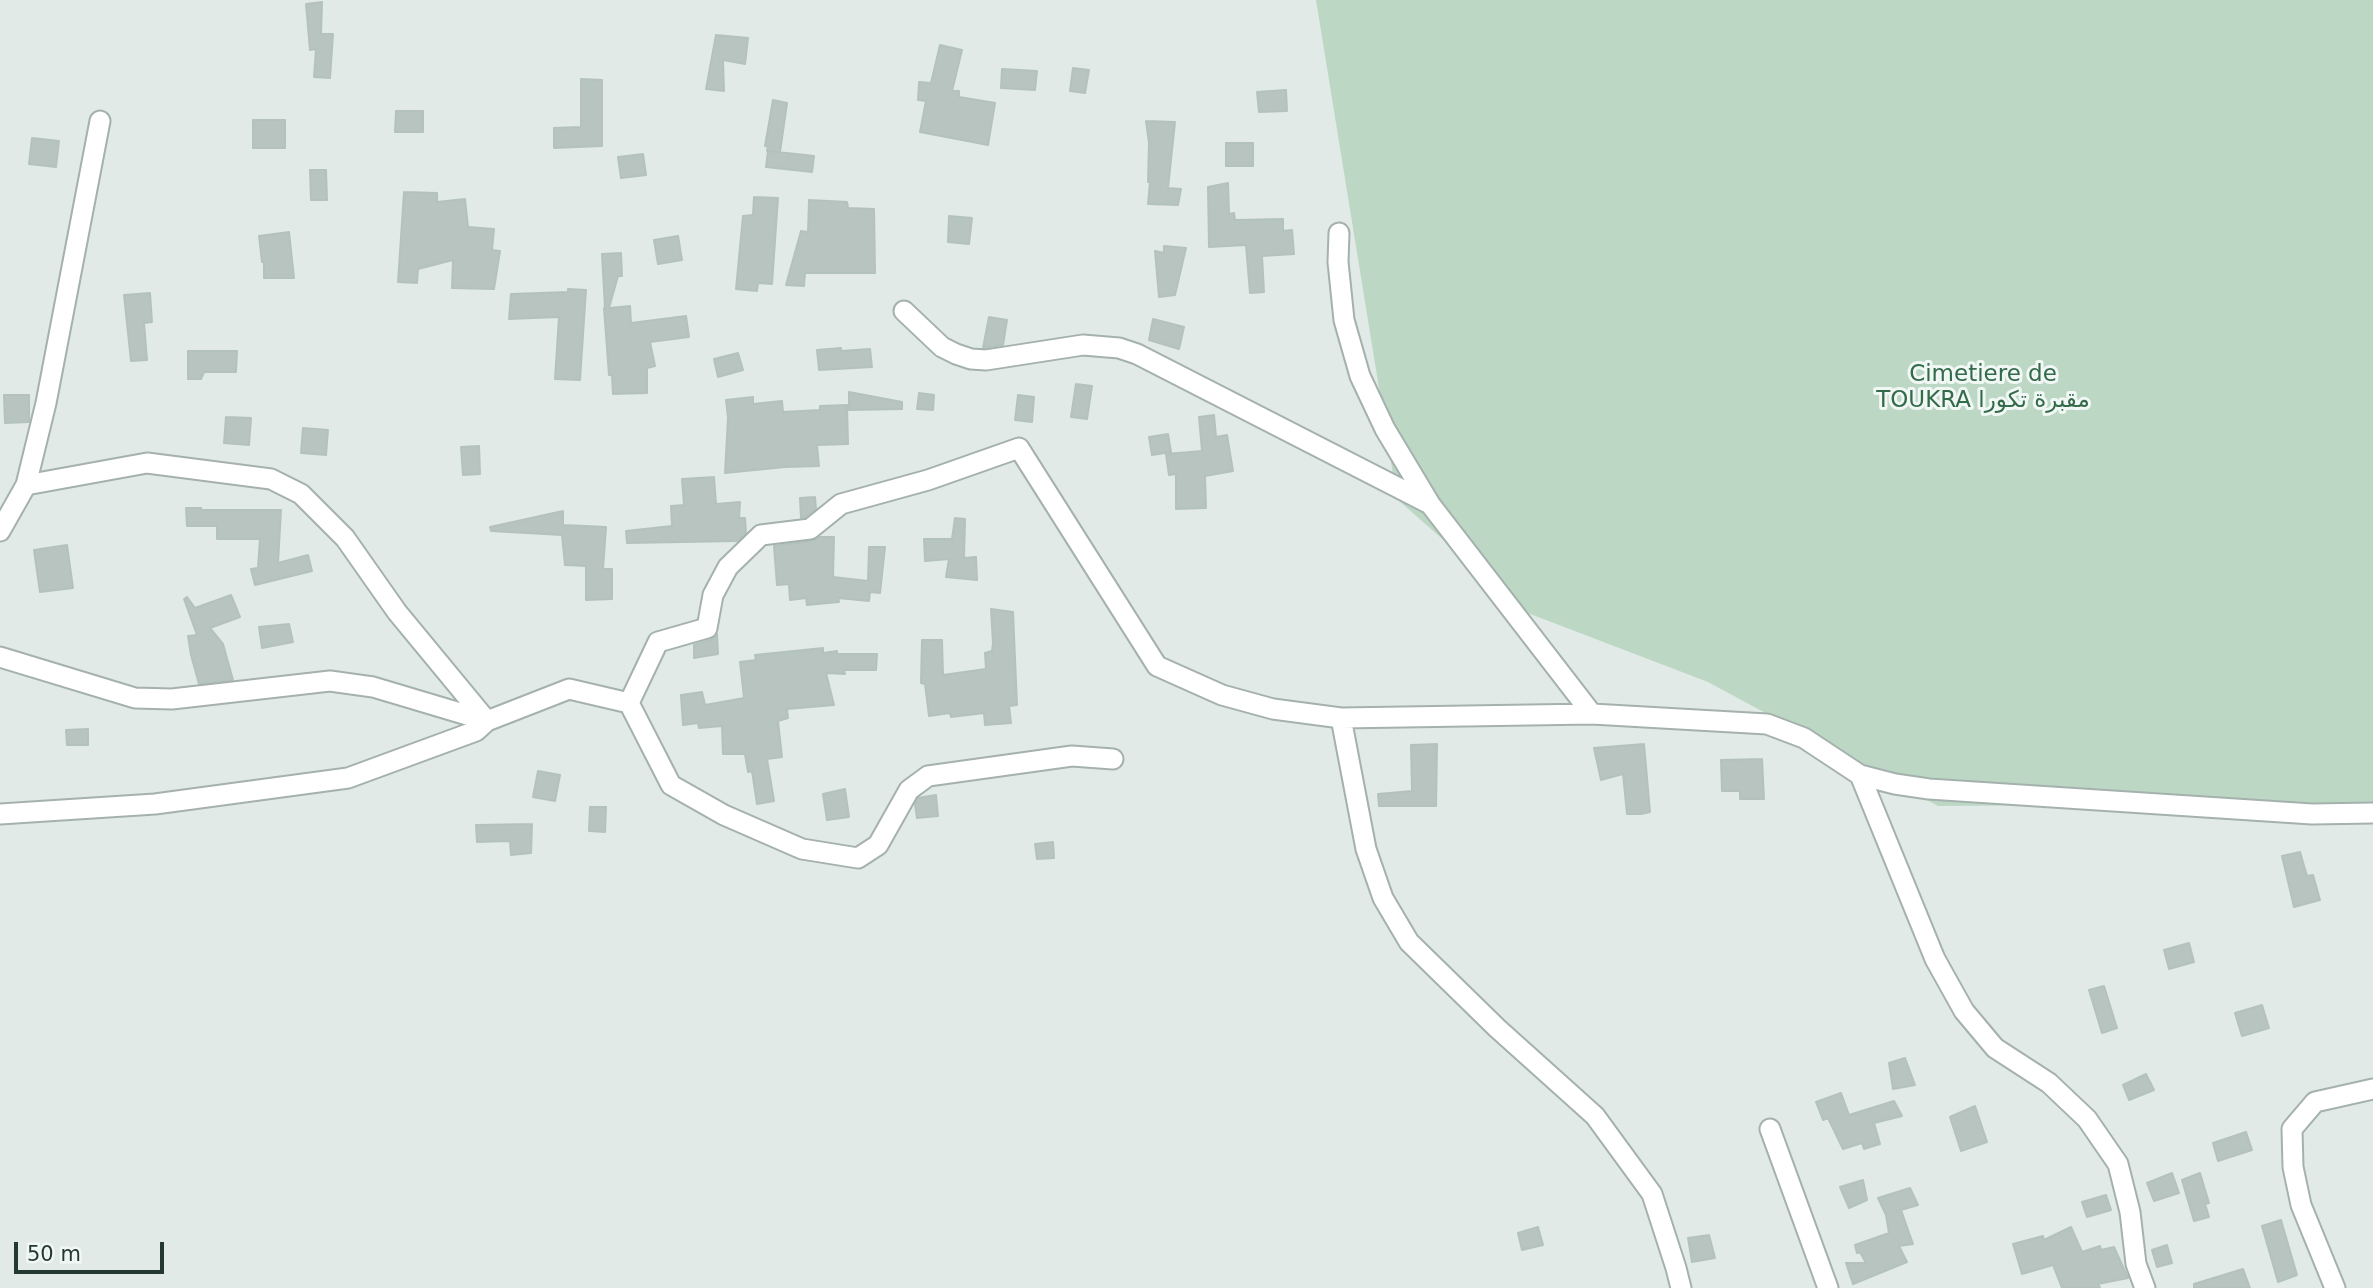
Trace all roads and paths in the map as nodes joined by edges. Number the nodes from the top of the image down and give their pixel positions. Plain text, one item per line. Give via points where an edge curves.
1 (100, 121) dead end
2 (1339, 233) dead end
3 (904, 311) dead end
4 (26, 485) junction
5 (1430, 505) junction
6 (0, 531) edge
7 (0, 657) edge
8 (629, 703) junction
9 (1592, 714) junction
10 (1341, 718) junction
11 (487, 721) junction
12 (1113, 759) dead end
13 (1860, 775) junction
14 (2373, 813) edge
15 (0, 814) edge
16 (2373, 1089) edge
17 (1770, 1129) dead end
18 (1681, 1288) edge
19 (1828, 1288) edge
20 (2145, 1288) edge
21 (2335, 1288) edge

1 - 4 street via 47,403
2 - 5 street via 1345,320 1360,376
3 - 5 street via 942,347 971,359 1083,345 1137,354
4 - 6 street
4 - 11 street via 147,463 271,479 301,494 345,538 397,611
5 - 9 street
7 - 11 street via 135,698 172,699 330,681 373,687
8 - 10 street via 658,642 707,628 713,595 728,567 761,535 810,529 841,505 1019,448 1157,666 1222,695 1273,709
8 - 11 street via 569,689
8 - 12 street via 671,785 724,815 802,849 858,858 878,845 909,790 928,776 1072,756
9 - 10 street
9 - 13 street via 1767,724 1804,738
10 - 18 street via 1366,849 1389,909 1409,942 1595,1116 1652,1194
11 - 15 street via 476,731 348,778 155,804
13 - 14 street via 1929,789 2312,814
13 - 20 street via 1935,959 1964,1011 1995,1048 2049,1083 2087,1119 2118,1164 2136,1264
16 - 21 street via 2315,1102 2292,1129 2292,1167 2301,1205
17 - 19 street

